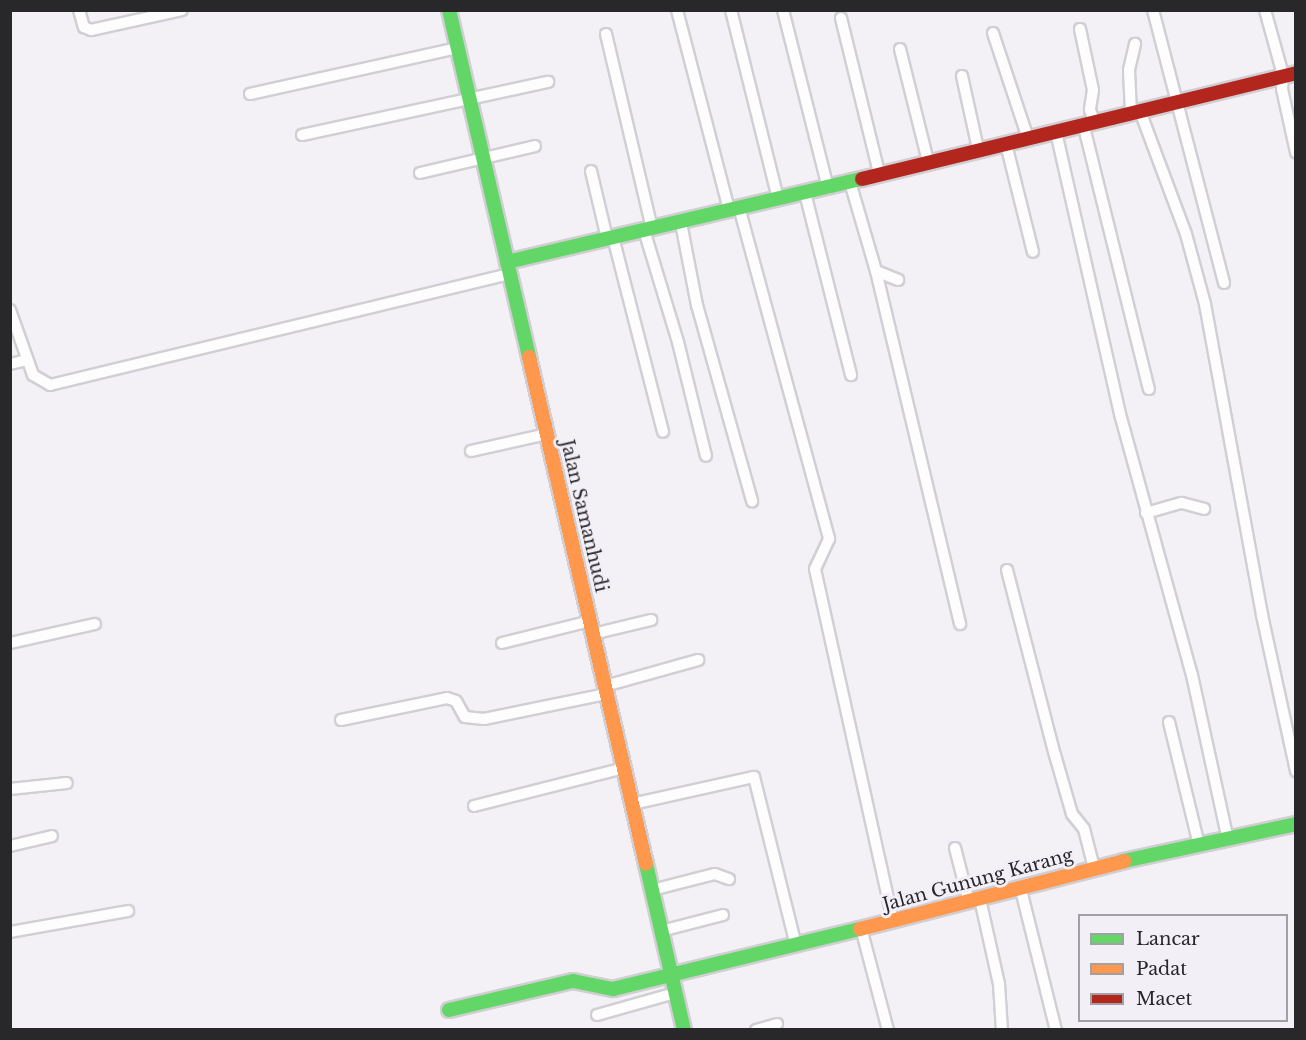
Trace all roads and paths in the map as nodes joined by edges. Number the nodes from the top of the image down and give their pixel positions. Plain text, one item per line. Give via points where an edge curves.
1 (79, 10) edge
2 (182, 10) edge
3 (449, 10) edge
4 (677, 10) edge
5 (731, 10) edge
6 (783, 10) edge
7 (1153, 10) edge
8 (1265, 10) edge
9 (841, 18) dead end
10 (1080, 29) dead end
11 (993, 33) dead end
12 (606, 34) dead end
13 (1135, 44) dead end
14 (458, 48) junction
15 (900, 49) dead end
16 (1289, 74) edge
17 (962, 76) dead end
18 (548, 82) dead end
19 (250, 94) dead end
20 (469, 97) junction
21 (1176, 105) junction
22 (1136, 112) junction
23 (1090, 125) junction
24 (1056, 132) junction
25 (303, 135) dead end
26 (1028, 138) junction
27 (1006, 144) junction
28 (535, 146) dead end
29 (978, 149) junction
30 (1296, 152) edge
31 (483, 158) junction
32 (928, 161) junction
33 (591, 171) dead end
34 (879, 173) junction
35 (420, 174) dead end
36 (850, 182) junction
37 (828, 188) junction
38 (804, 193) junction
39 (778, 199) junction
40 (734, 209) junction
41 (681, 223) junction
42 (648, 229) junction
43 (610, 237) junction
44 (1033, 252) dead end
45 (508, 268) junction
46 (876, 270) junction
47 (898, 280) dead end
48 (1224, 283) dead end
49 (10, 310) edge
50 (27, 360) junction
51 (10, 364) edge
52 (851, 375) dead end
53 (1149, 389) dead end
54 (663, 432) dead end
55 (547, 434) junction
56 (471, 451) dead end
57 (706, 456) dead end
58 (752, 501) dead end
59 (1203, 509) dead end
60 (1146, 513) junction
61 (1007, 570) dead end
62 (651, 620) dead end
63 (95, 624) dead end
64 (960, 624) dead end
65 (591, 628) junction
66 (10, 643) edge
67 (502, 643) dead end
68 (698, 660) dead end
69 (606, 690) junction
70 (341, 720) dead end
71 (1169, 722) dead end
72 (624, 768) junction
73 (1296, 771) edge
74 (67, 783) dead end
75 (10, 789) edge
76 (632, 804) junction
77 (474, 806) dead end
78 (1296, 824) edge
79 (52, 836) dead end
80 (1228, 840) junction
81 (1199, 845) junction
82 (10, 846) edge
83 (955, 848) dead end
84 (1094, 868) junction
85 (729, 879) dead end
86 (652, 890) junction
87 (1021, 890) junction
88 (974, 900) junction
89 (128, 911) dead end
90 (723, 915) dead end
91 (893, 921) junction
92 (861, 928) junction
93 (661, 931) junction
94 (10, 932) edge
95 (795, 942) junction
96 (671, 973) junction
97 (675, 993) junction
98 (449, 1010) dead end
99 (597, 1015) dead end
100 (777, 1024) dead end
101 (684, 1029) edge
102 (756, 1029) edge
103 (888, 1029) edge
104 (1002, 1029) edge
105 (1056, 1029) edge

1 - 2 street via 84,27 91,30
3 - 14 street, Jalan Samanhudi
4 - 40 street
5 - 39 street
6 - 37 street
7 - 21 street
8 - 16 street
9 - 34 street
10 - 23 street via 1093,90
11 - 26 street
12 - 42 street
13 - 22 street via 1129,70
14 - 19 street
14 - 20 street, Jalan Samanhudi
15 - 32 street
16 - 21 street
16 - 30 street via 1281,89
17 - 29 street
18 - 20 street
20 - 25 street
20 - 31 street, Jalan Samanhudi
21 - 22 street
21 - 48 street via 1202,188
22 - 23 street
22 - 73 street via 1186,234 1205,304 1262,615
23 - 24 street
23 - 53 street
24 - 26 street
24 - 60 street
26 - 27 street
27 - 29 street
27 - 44 street
28 - 31 street
29 - 32 street
31 - 35 street
31 - 45 street, Jalan Samanhudi
32 - 34 street
33 - 43 street
34 - 36 street
36 - 37 street
36 - 46 street
37 - 38 street
38 - 39 street
38 - 52 street
39 - 40 street
40 - 41 street
40 - 91 street via 829,539 815,569
41 - 42 street
41 - 58 street via 697,304
42 - 43 street
42 - 57 street
43 - 45 street
43 - 54 street
45 - 50 street via 50,385 33,375
45 - 55 street, Jalan Samanhudi
46 - 47 street
46 - 64 street
49 - 50 street
50 - 51 street
55 - 56 street
55 - 65 street, Jalan Samanhudi
59 - 60 street via 1182,503
60 - 80 street via 1192,675
61 - 84 street via 1072,814 1084,829
62 - 65 street
63 - 66 street
65 - 67 street
65 - 69 street, Jalan Samanhudi
68 - 69 street
69 - 70 street via 484,719 465,717 456,701 447,698
69 - 72 street, Jalan Samanhudi
71 - 81 street
72 - 76 street, Jalan Samanhudi
72 - 77 street
74 - 75 street
76 - 86 street, Jalan Samanhudi
76 - 95 street via 754,777
78 - 80 street, Jalan Gunung Karang
79 - 82 street
80 - 81 street, Jalan Gunung Karang
81 - 84 street, Jalan Gunung Karang
83 - 88 street
84 - 87 street, Jalan Gunung Karang
85 - 86 street via 714,874
86 - 93 street, Jalan Samanhudi
87 - 88 street, Jalan Gunung Karang
87 - 105 street
88 - 91 street, Jalan Gunung Karang
88 - 104 street via 999,984
89 - 94 street
90 - 93 street
91 - 92 street, Jalan Gunung Karang
92 - 95 street, Jalan Gunung Karang
92 - 103 street
93 - 96 street, Jalan Samanhudi
95 - 96 street, Jalan Gunung Karang
96 - 97 street, Jalan Samanhudi
96 - 98 street, Jalan Gunung Karang via 613,988 573,981
97 - 99 street
97 - 101 street, Jalan Samanhudi
100 - 102 street

